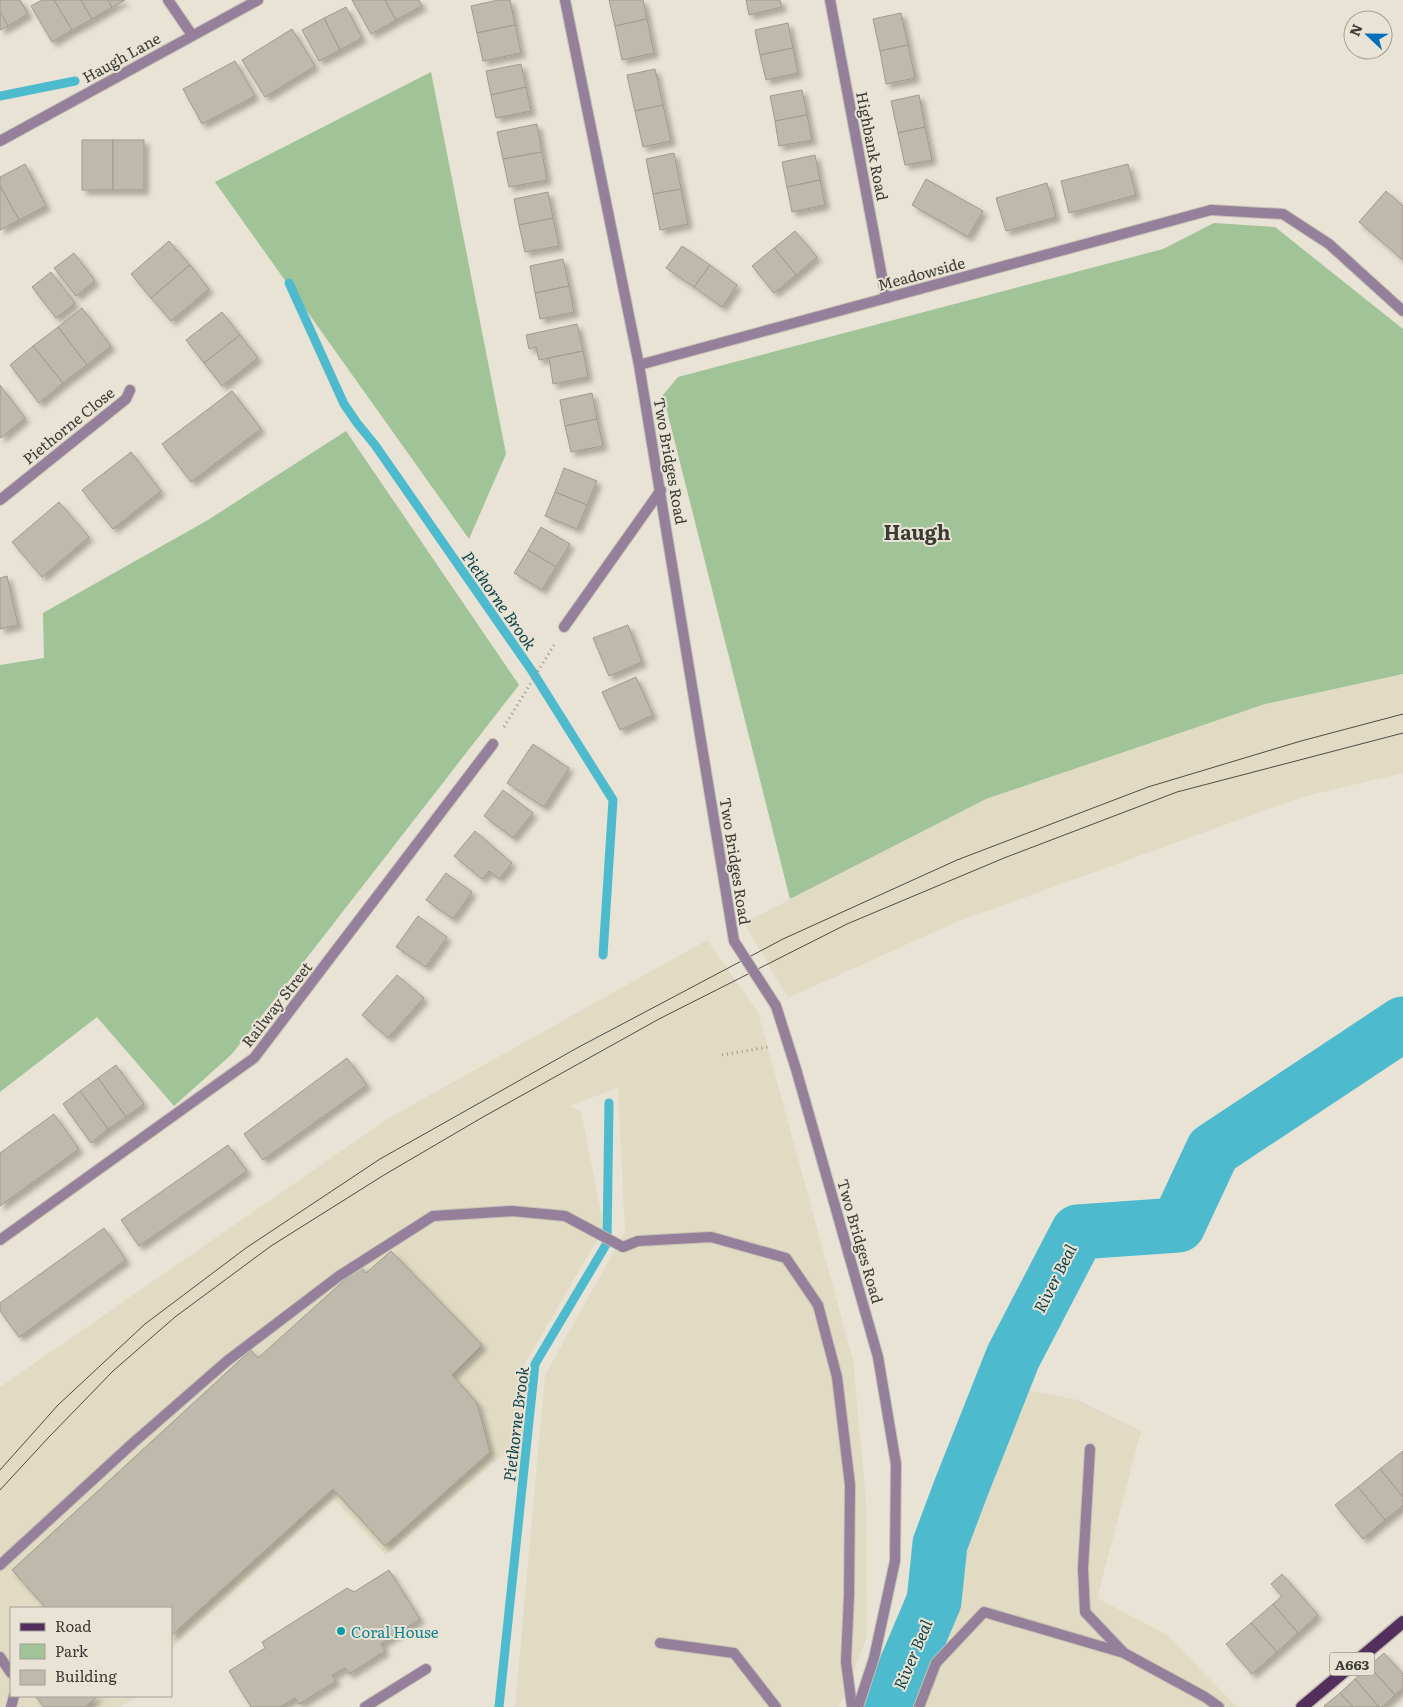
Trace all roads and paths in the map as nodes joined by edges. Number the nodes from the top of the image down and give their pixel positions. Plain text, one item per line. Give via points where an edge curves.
1 (168, 0) edge
2 (258, 0) edge
3 (566, 0) edge
4 (830, 0) edge
5 (192, 35) junction
6 (0, 140) edge
7 (886, 298) junction
8 (1403, 310) edge
9 (639, 365) junction
10 (130, 390) dead end
11 (661, 490) junction
12 (0, 500) edge
13 (564, 627) dead end
14 (546, 658) dead end
15 (493, 744) joint
16 (770, 1047) dead end
17 (722, 1054) dead end
18 (0, 1240) edge
19 (1090, 1449) dead end
20 (0, 1565) edge
21 (1403, 1622) edge
22 (660, 1643) dead end
23 (1124, 1653) junction
24 (0, 1657) edge
25 (426, 1669) dead end
26 (10, 1672) edge
27 (365, 1707) edge
28 (776, 1707) edge
29 (852, 1707) edge
30 (858, 1707) edge
31 (919, 1707) edge
32 (1219, 1707) edge
33 (1302, 1707) edge

1 - 5 street
2 - 5 street, Haugh Lane
3 - 9 street, Two Bridges Road
4 - 7 street, Highbank Road
5 - 6 street, Haugh Lane
7 - 8 street, Meadowside via 1211,210 1283,214 1329,244
7 - 9 street, Meadowside
9 - 11 street, Two Bridges Road
10 - 12 street, Piethorne Close via 126,399
11 - 13 street
11 - 30 street, Two Bridges Road, bridge via 734,941 776,1006 796,1069 878,1357 896,1464 894,1561 874,1658
14 - 15 path
15 - 18 street, Railway Street via 254,1058
16 - 17 path
19 - 23 street via 1083,1568 1086,1612
20 - 29 street via 227,1361 339,1276 433,1216 512,1211 565,1216 623,1247 638,1241 711,1237 786,1258 818,1305 837,1377 850,1485 846,1662
21 - 33 main road, A663
22 - 28 street via 734,1653
23 - 31 street via 984,1612 936,1663
23 - 32 street
24 - 26 street
25 - 27 street

